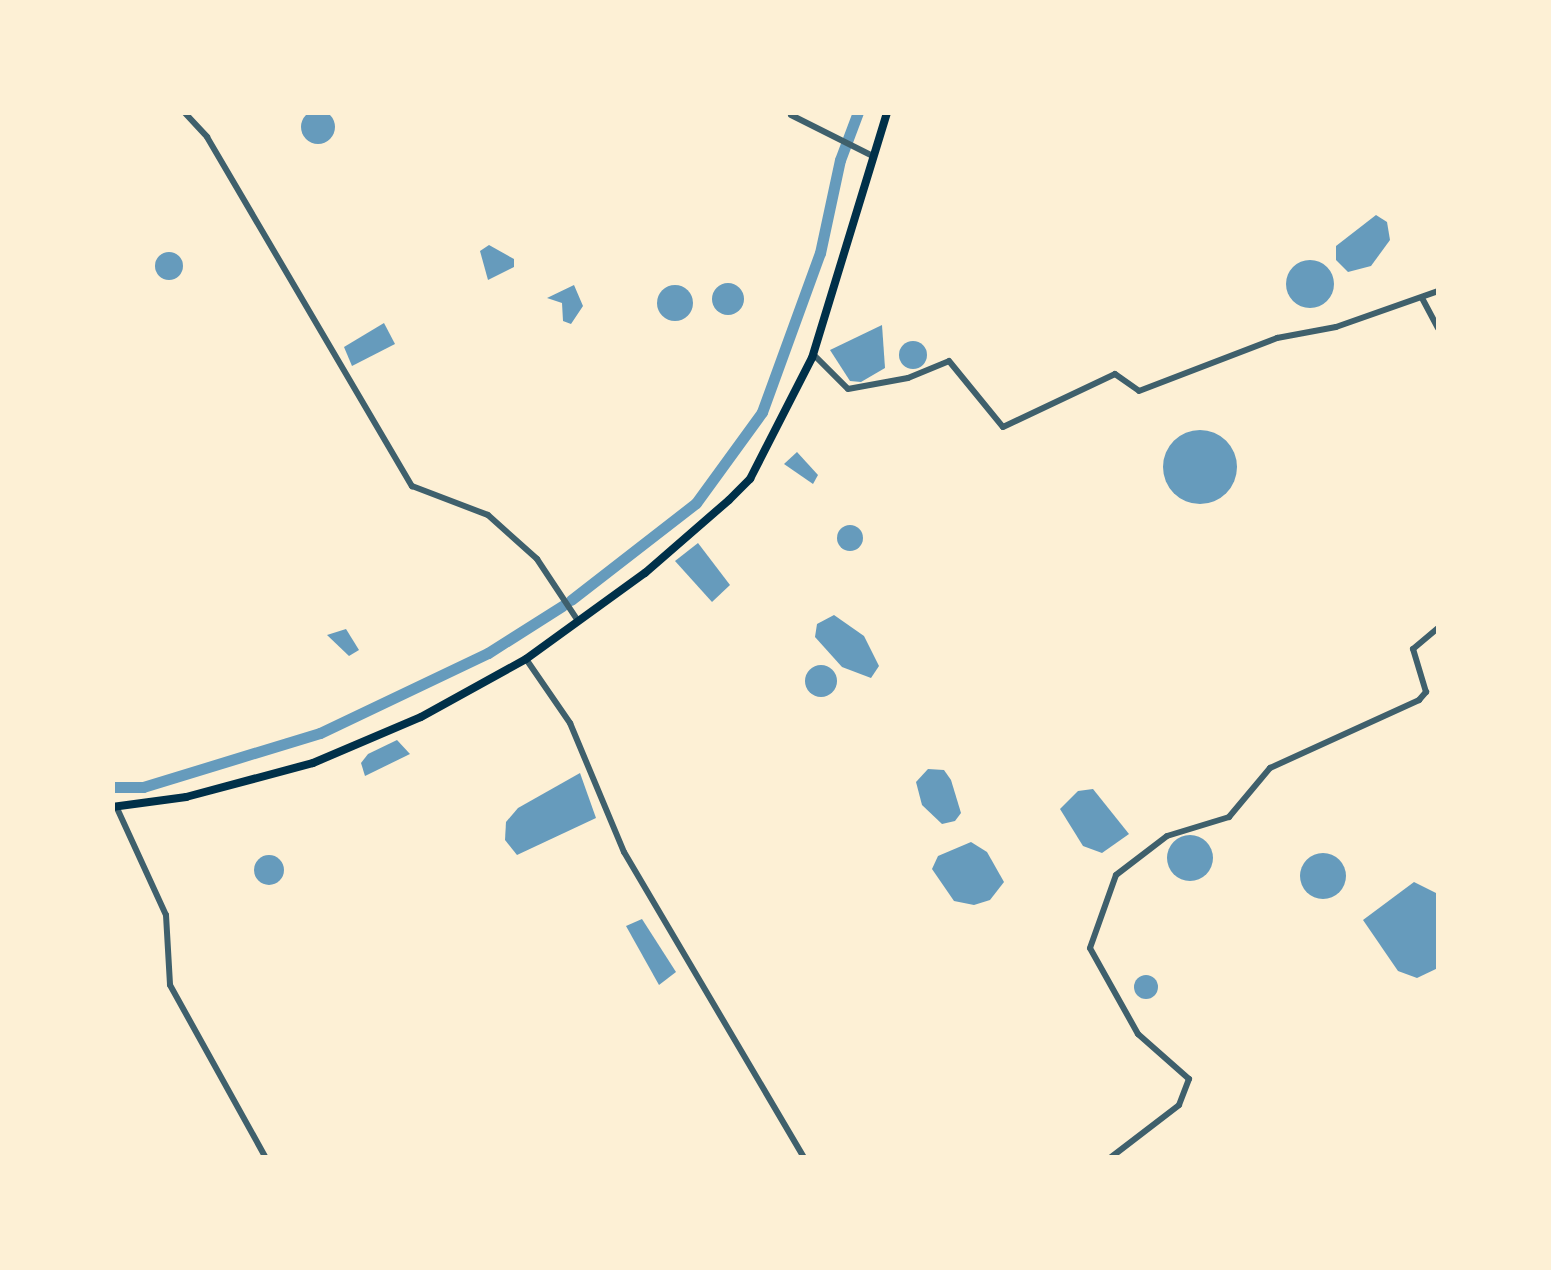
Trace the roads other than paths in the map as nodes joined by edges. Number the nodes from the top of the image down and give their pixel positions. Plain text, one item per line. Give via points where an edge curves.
1 (184, 112) edge
2 (887, 112) edge
3 (791, 115) edge
4 (873, 156) junction
5 (1438, 291) edge
6 (1422, 298) junction
7 (1438, 328) edge
8 (813, 354) junction
9 (578, 620) junction
10 (1438, 628) edge
11 (526, 659) junction
12 (114, 806) edge
13 (266, 1158) edge
14 (804, 1158) edge
15 (1110, 1158) edge

1 - 9 street via 207,136 412,486 488,514 537,559
2 - 4 main road
3 - 4 street
4 - 8 main road
5 - 6 street
6 - 7 street
6 - 8 street via 1278,338 1139,392 1115,374 1003,428 949,361 908,378 848,389
8 - 9 main road via 750,479 645,574
9 - 11 main road
10 - 15 street via 1412,650 1426,692 1419,700 1270,768 1230,816 1167,836 1116,874 1090,948 1138,1034 1190,1079 1178,1105
11 - 12 main road via 421,717 313,763 186,798
11 - 14 street via 570,723 624,852
12 - 13 street via 166,915 170,985

